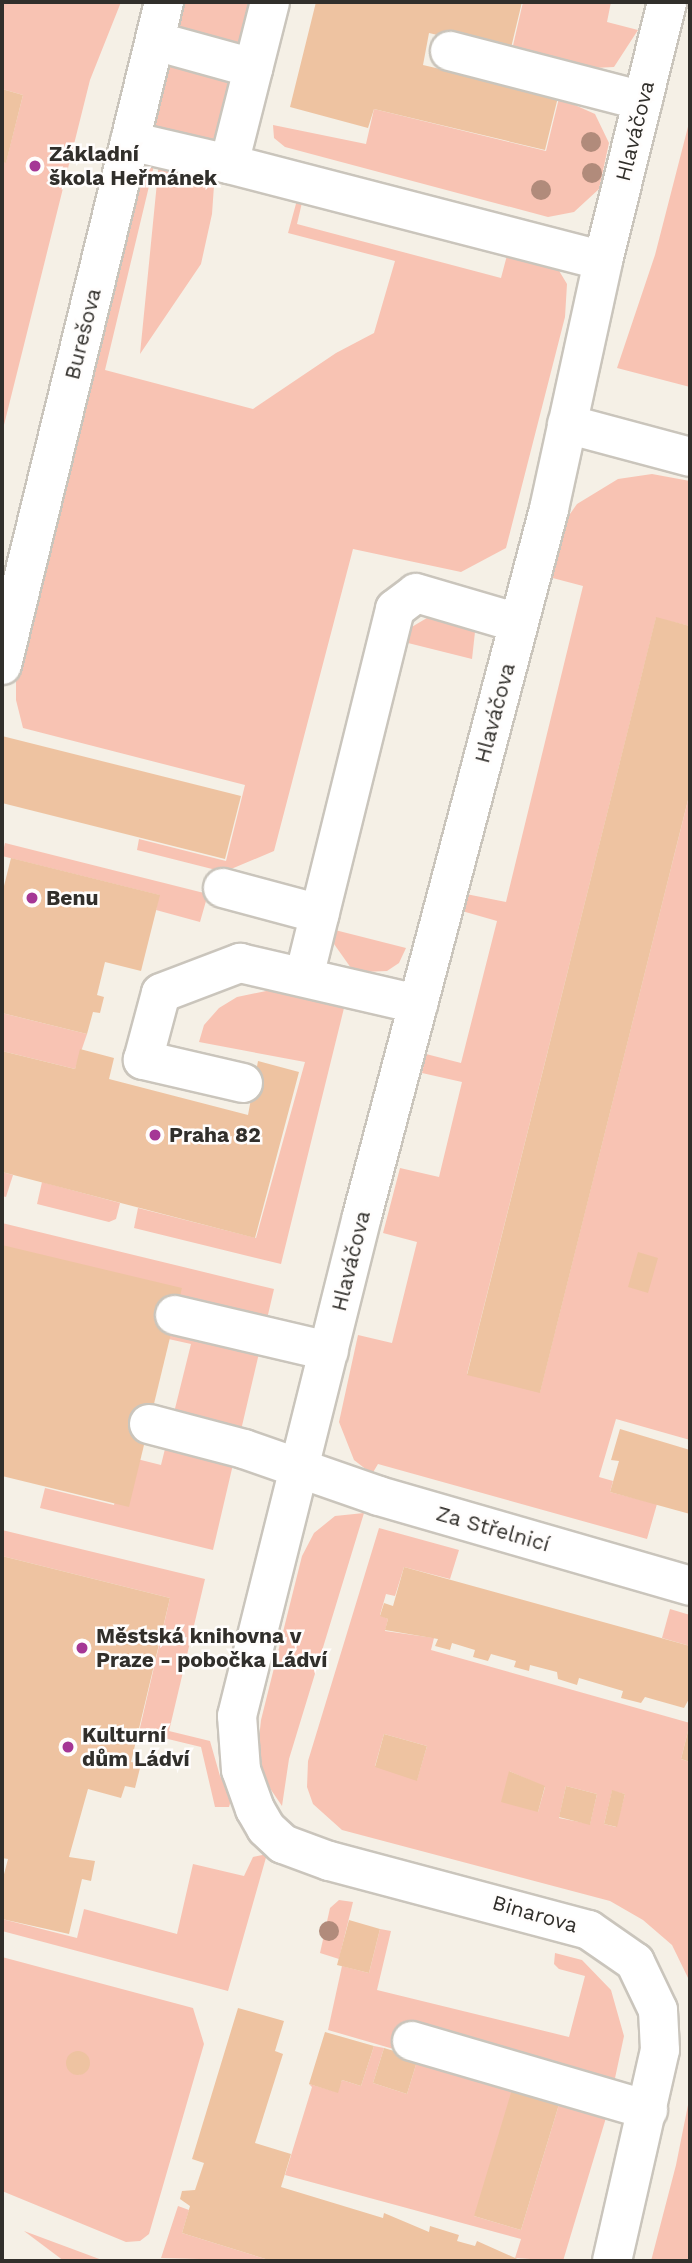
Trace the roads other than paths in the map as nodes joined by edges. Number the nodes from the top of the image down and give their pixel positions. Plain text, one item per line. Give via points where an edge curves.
1 (164, 2) edge
2 (270, 2) edge
3 (667, 2) edge
4 (155, 41) junction
5 (450, 51) dead end
6 (253, 68) junction
7 (643, 101) junction
8 (130, 141) junction
9 (229, 164) junction
10 (603, 261) junction
11 (567, 424) junction
12 (690, 457) edge
13 (519, 623) junction
14 (2, 665) edge
15 (223, 888) dead end
16 (320, 914) junction
17 (304, 977) junction
18 (418, 1004) junction
19 (243, 1083) dead end
20 (175, 1315) dead end
21 (328, 1351) junction
22 (149, 1424) dead end
23 (297, 1471) junction
24 (690, 1586) edge
25 (329, 1861) joint
26 (412, 2041) dead end
27 (648, 2110) junction
28 (612, 2261) edge

1 - 4 street, Burešova
2 - 6 street
3 - 7 street, Hlaváčova
4 - 6 street
4 - 8 street, Burešova
5 - 7 street
6 - 9 street
7 - 10 street, Hlaváčova
8 - 9 street
8 - 14 street, Burešova
9 - 10 street
10 - 11 street, Hlaváčova
11 - 12 street
11 - 13 street, Hlaváčova
13 - 16 street via 416,593 395,609
13 - 18 street, Hlaváčova
15 - 16 street
16 - 17 street
17 - 18 street
17 - 19 street via 240,963 161,993 142,1060
18 - 21 street, Hlaváčova
20 - 21 street
21 - 23 street, Hlaváčova
22 - 23 street, Za Střelnicí via 243,1448
23 - 24 street, Za Střelnicí
23 - 25 street, Hlaváčova via 237,1716 242,1770 266,1828 283,1844
25 - 27 street, Binarova via 589,1930 635,1962 658,2010 660,2050
26 - 27 street
27 - 28 street, Binarova

